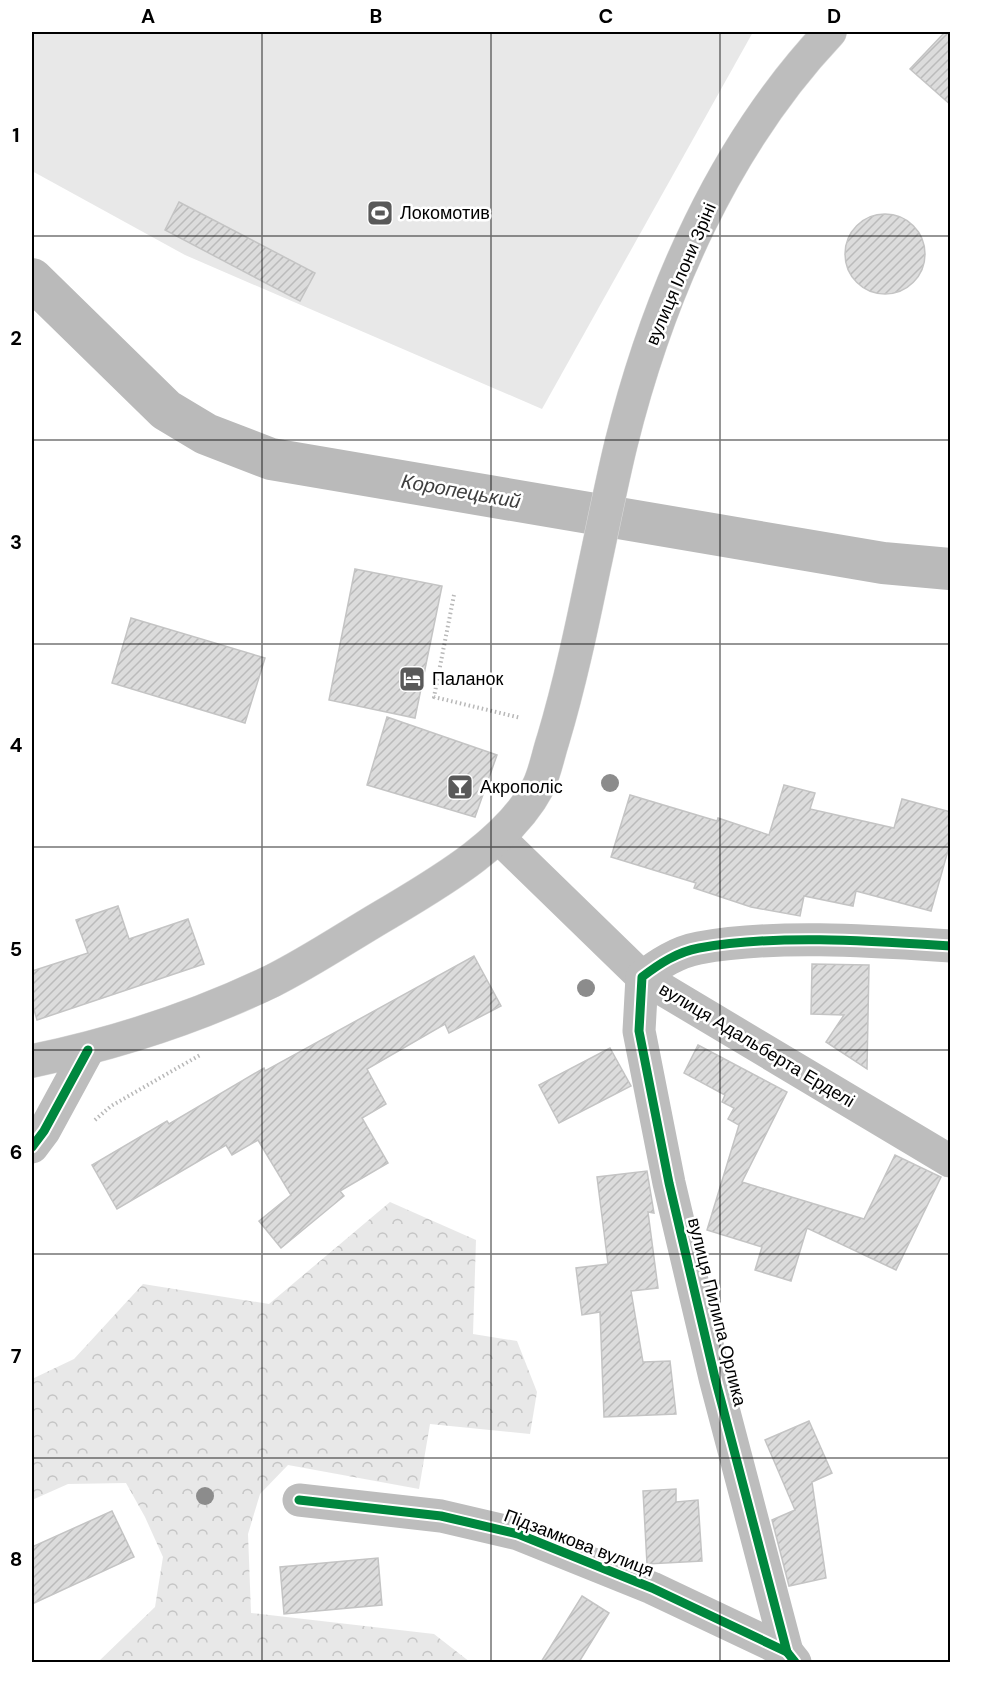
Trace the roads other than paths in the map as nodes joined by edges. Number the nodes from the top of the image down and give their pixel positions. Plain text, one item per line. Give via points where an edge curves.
1 (830, 32) edge
2 (499, 838) junction
3 (951, 946) edge
4 (642, 977) junction
5 (88, 1050) junction
6 (32, 1061) edge
7 (32, 1147) edge
8 (951, 1161) edge
9 (299, 1500) dead end
10 (791, 1657) edge

1 - 2 main road, вулиця Ілони Зріні via 791,76 715,194 690,245 653,339 622,442 572,678 538,787
2 - 4 main road, вулиця Адальберта Ерделі
2 - 5 main road, вулиця Ілони Зріні via 435,885 277,979 229,1001
3 - 4 main road via 828,940 698,948 665,960
4 - 8 main road, вулиця Адальберта Ерделі
4 - 10 main road, вулиця Пилипа Орлика via 639,1031 669,1184 715,1378
5 - 6 main road, вулиця Ілони Зріні
5 - 7 main road via 45,1131
9 - 10 main road, Підзамкова вулиця via 441,1516 518,1534 652,1588

